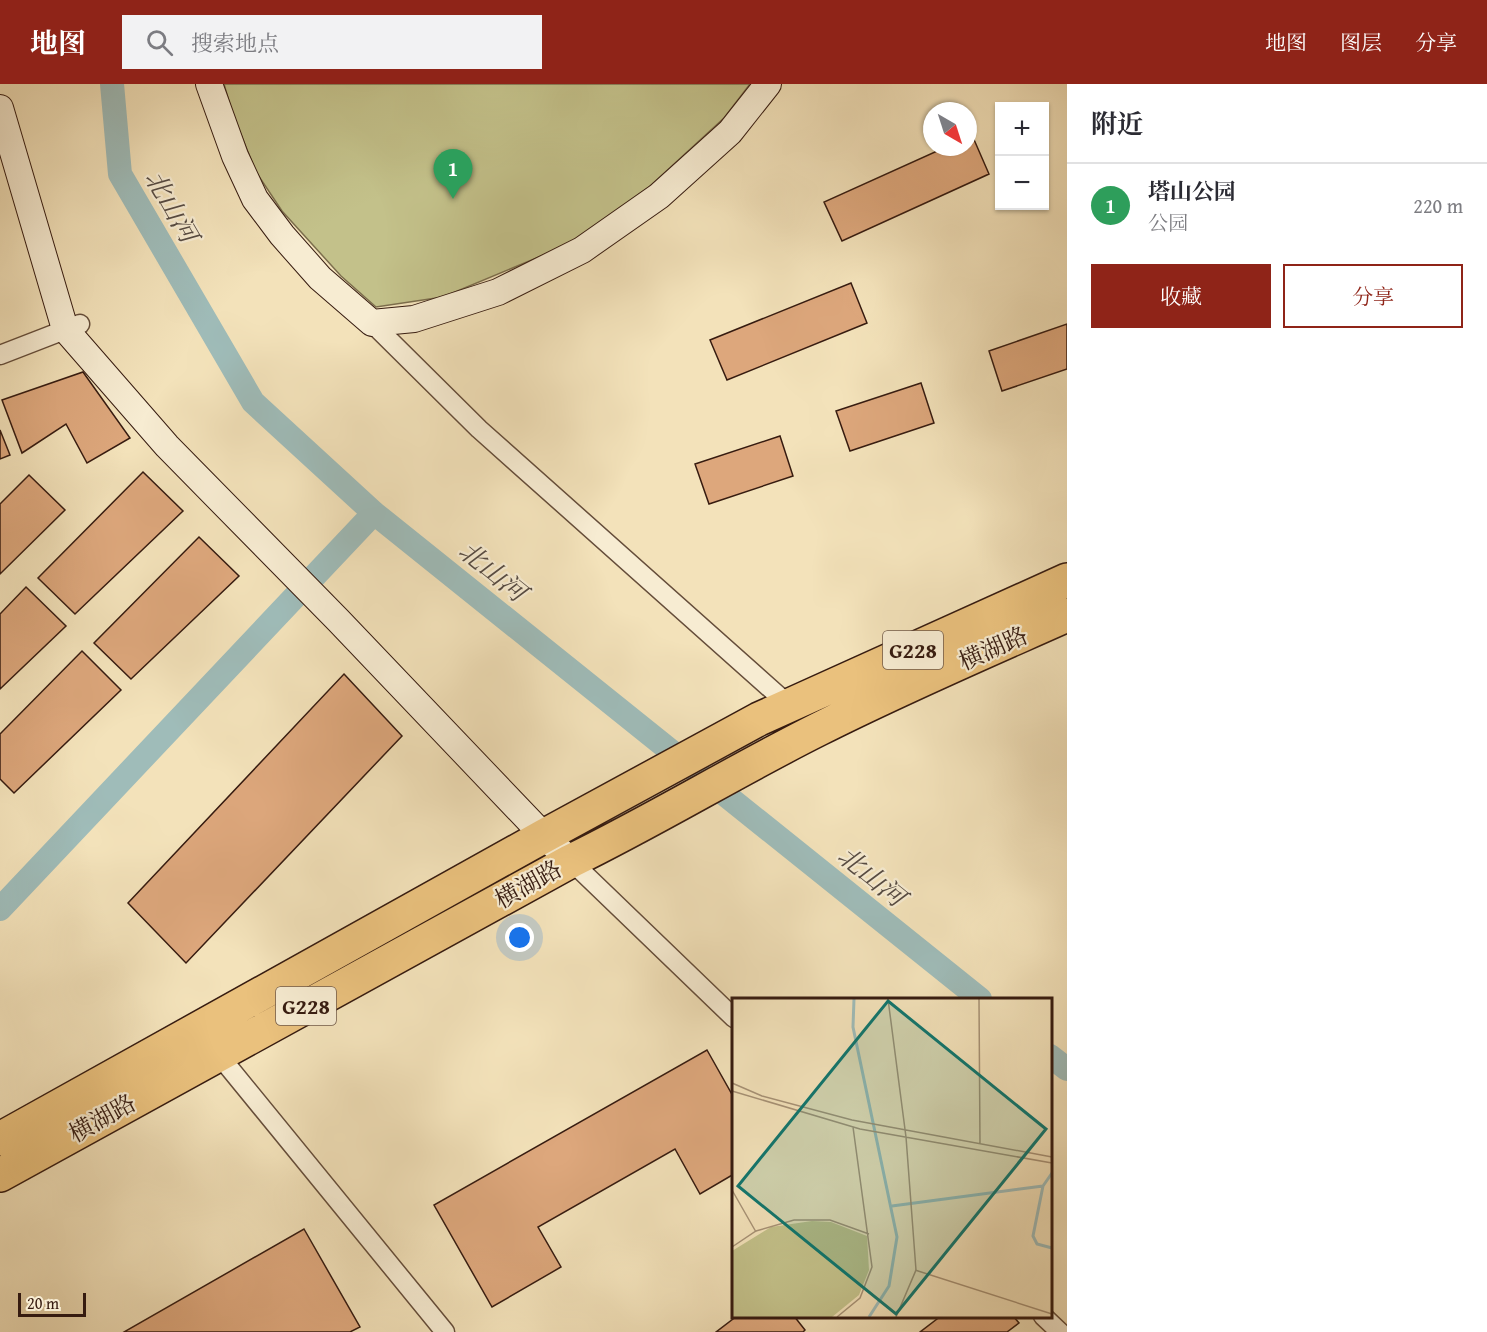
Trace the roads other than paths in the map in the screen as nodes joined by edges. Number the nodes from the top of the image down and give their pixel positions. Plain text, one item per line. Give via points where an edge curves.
1 (209, 84) edge
2 (768, 84) edge
3 (0, 108) edge
4 (372, 323) junction
5 (73, 327) junction
6 (0, 354) edge
7 (1067, 580) edge
8 (1067, 615) edge
9 (790, 706) junction
10 (544, 836) junction
11 (571, 861) junction
12 (732, 1016) edge
13 (218, 1054) junction
14 (0, 1139) edge
15 (0, 1175) edge
16 (1044, 1317) edge
17 (445, 1332) edge
18 (1060, 1332) edge

1 - 4 street via 255,199 320,278
2 - 4 street via 730,132 658,196 582,250 498,292 414,319
3 - 5 street
4 - 9 street via 479,429
5 - 6 street
5 - 10 street via 167,447
7 - 9 highway, 横湖路 / G228
8 - 11 highway, 横湖路 / G228 via 819,729
9 - 10 highway, 横湖路 / G228
10 - 11 street
10 - 14 highway, 横湖路 / G228
11 - 12 street
11 - 13 highway, 横湖路 / G228
13 - 15 highway, 横湖路 / G228
13 - 17 street
16 - 18 street

